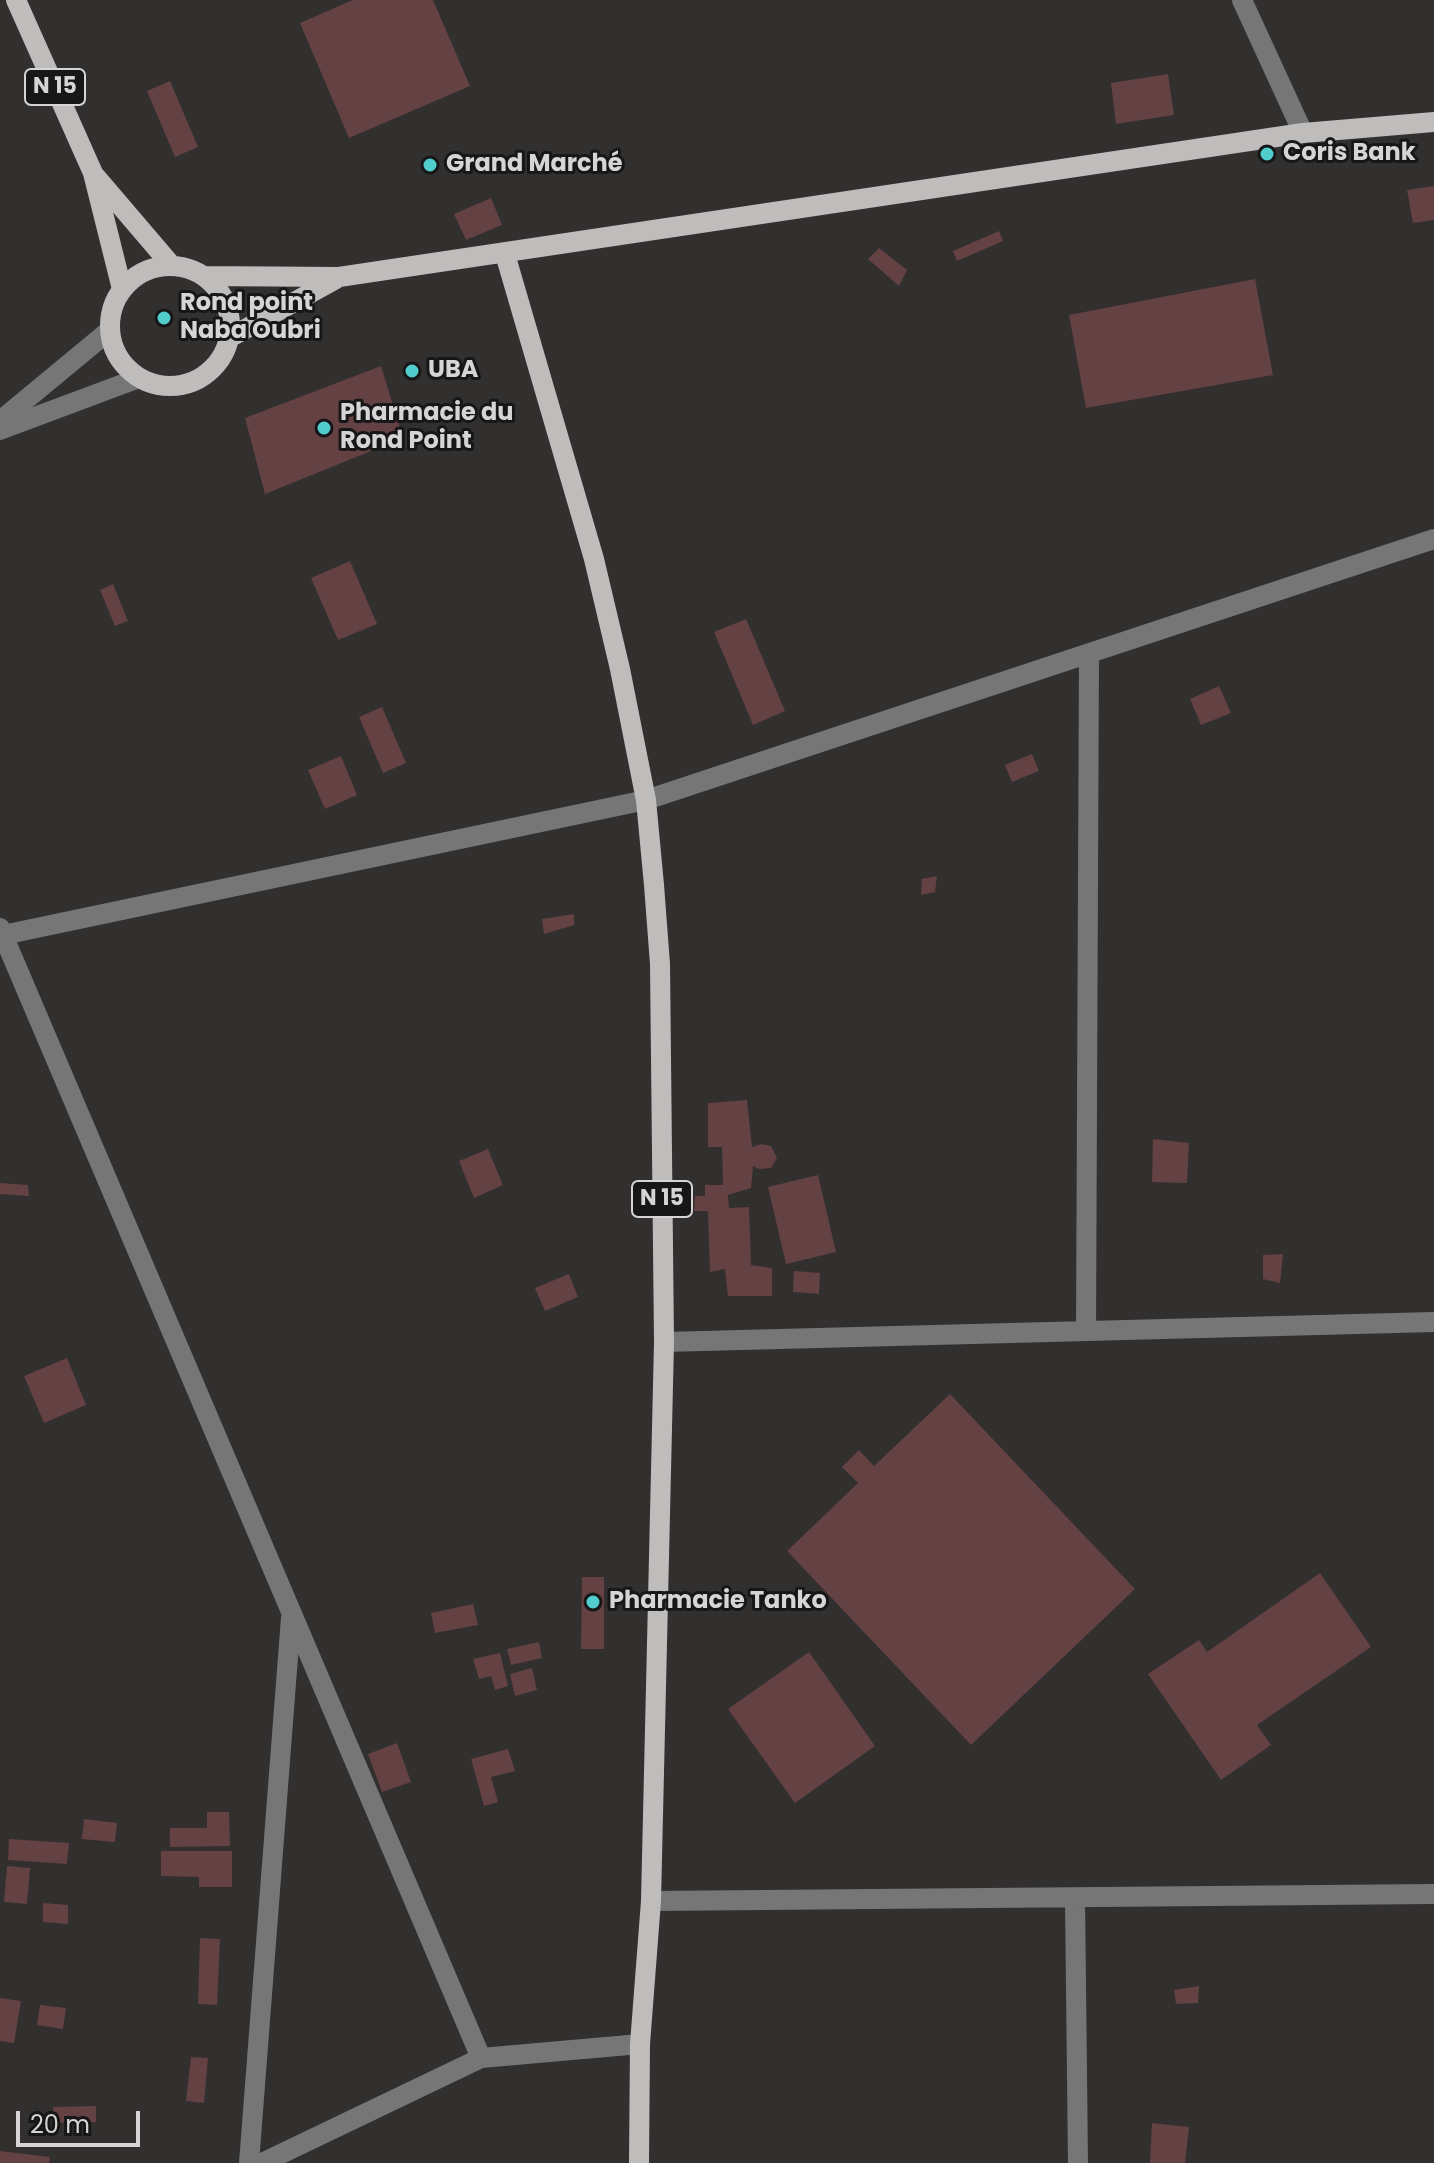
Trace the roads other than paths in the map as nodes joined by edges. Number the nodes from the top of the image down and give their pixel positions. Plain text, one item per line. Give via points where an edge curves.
1 (16, 0) edge
2 (1242, 0) edge
3 (1434, 122) edge
4 (1303, 133) junction
5 (93, 173) junction
6 (505, 254) junction
7 (172, 266) junction
8 (203, 276) junction
9 (339, 277) junction
10 (122, 289) junction
11 (110, 330) junction
12 (229, 338) junction
13 (139, 378) junction
14 (0, 421) edge
15 (0, 430) edge
16 (1434, 539) edge
17 (1089, 653) junction
18 (646, 800) junction
19 (1, 934) edge
20 (1434, 1322) edge
21 (1086, 1331) junction
22 (664, 1342) junction
23 (291, 1614) junction
24 (1434, 1894) edge
25 (1075, 1898) junction
26 (651, 1901) junction
27 (640, 2044) junction
28 (481, 2058) junction
29 (249, 2163) edge
30 (262, 2163) edge
31 (639, 2163) edge
32 (1078, 2163) edge

1 - 5 main road, N 15
2 - 4 street
3 - 4 main road
4 - 6 main road
5 - 7 main road, N 15
5 - 10 main road, N 15
6 - 9 main road
6 - 18 main road, N 15 via 594,559
7 - 8 main road
7 - 10 main road via 144,272
8 - 9 main road
8 - 12 main road via 220,292 229,314
9 - 12 main road
10 - 11 main road via 112,308
11 - 13 main road via 118,358
11 - 14 street
12 - 13 main road via 217,364 194,382 166,387
13 - 15 street
16 - 17 street
17 - 18 street
17 - 21 street
18 - 19 street
18 - 22 main road, N 15 via 660,964
19 - 23 street
20 - 21 street
21 - 22 street
22 - 26 main road, N 15
23 - 28 street
23 - 29 street
24 - 25 street
25 - 26 street
25 - 32 street
26 - 27 main road, N 15
27 - 28 street
27 - 31 main road, N 15
28 - 30 street

